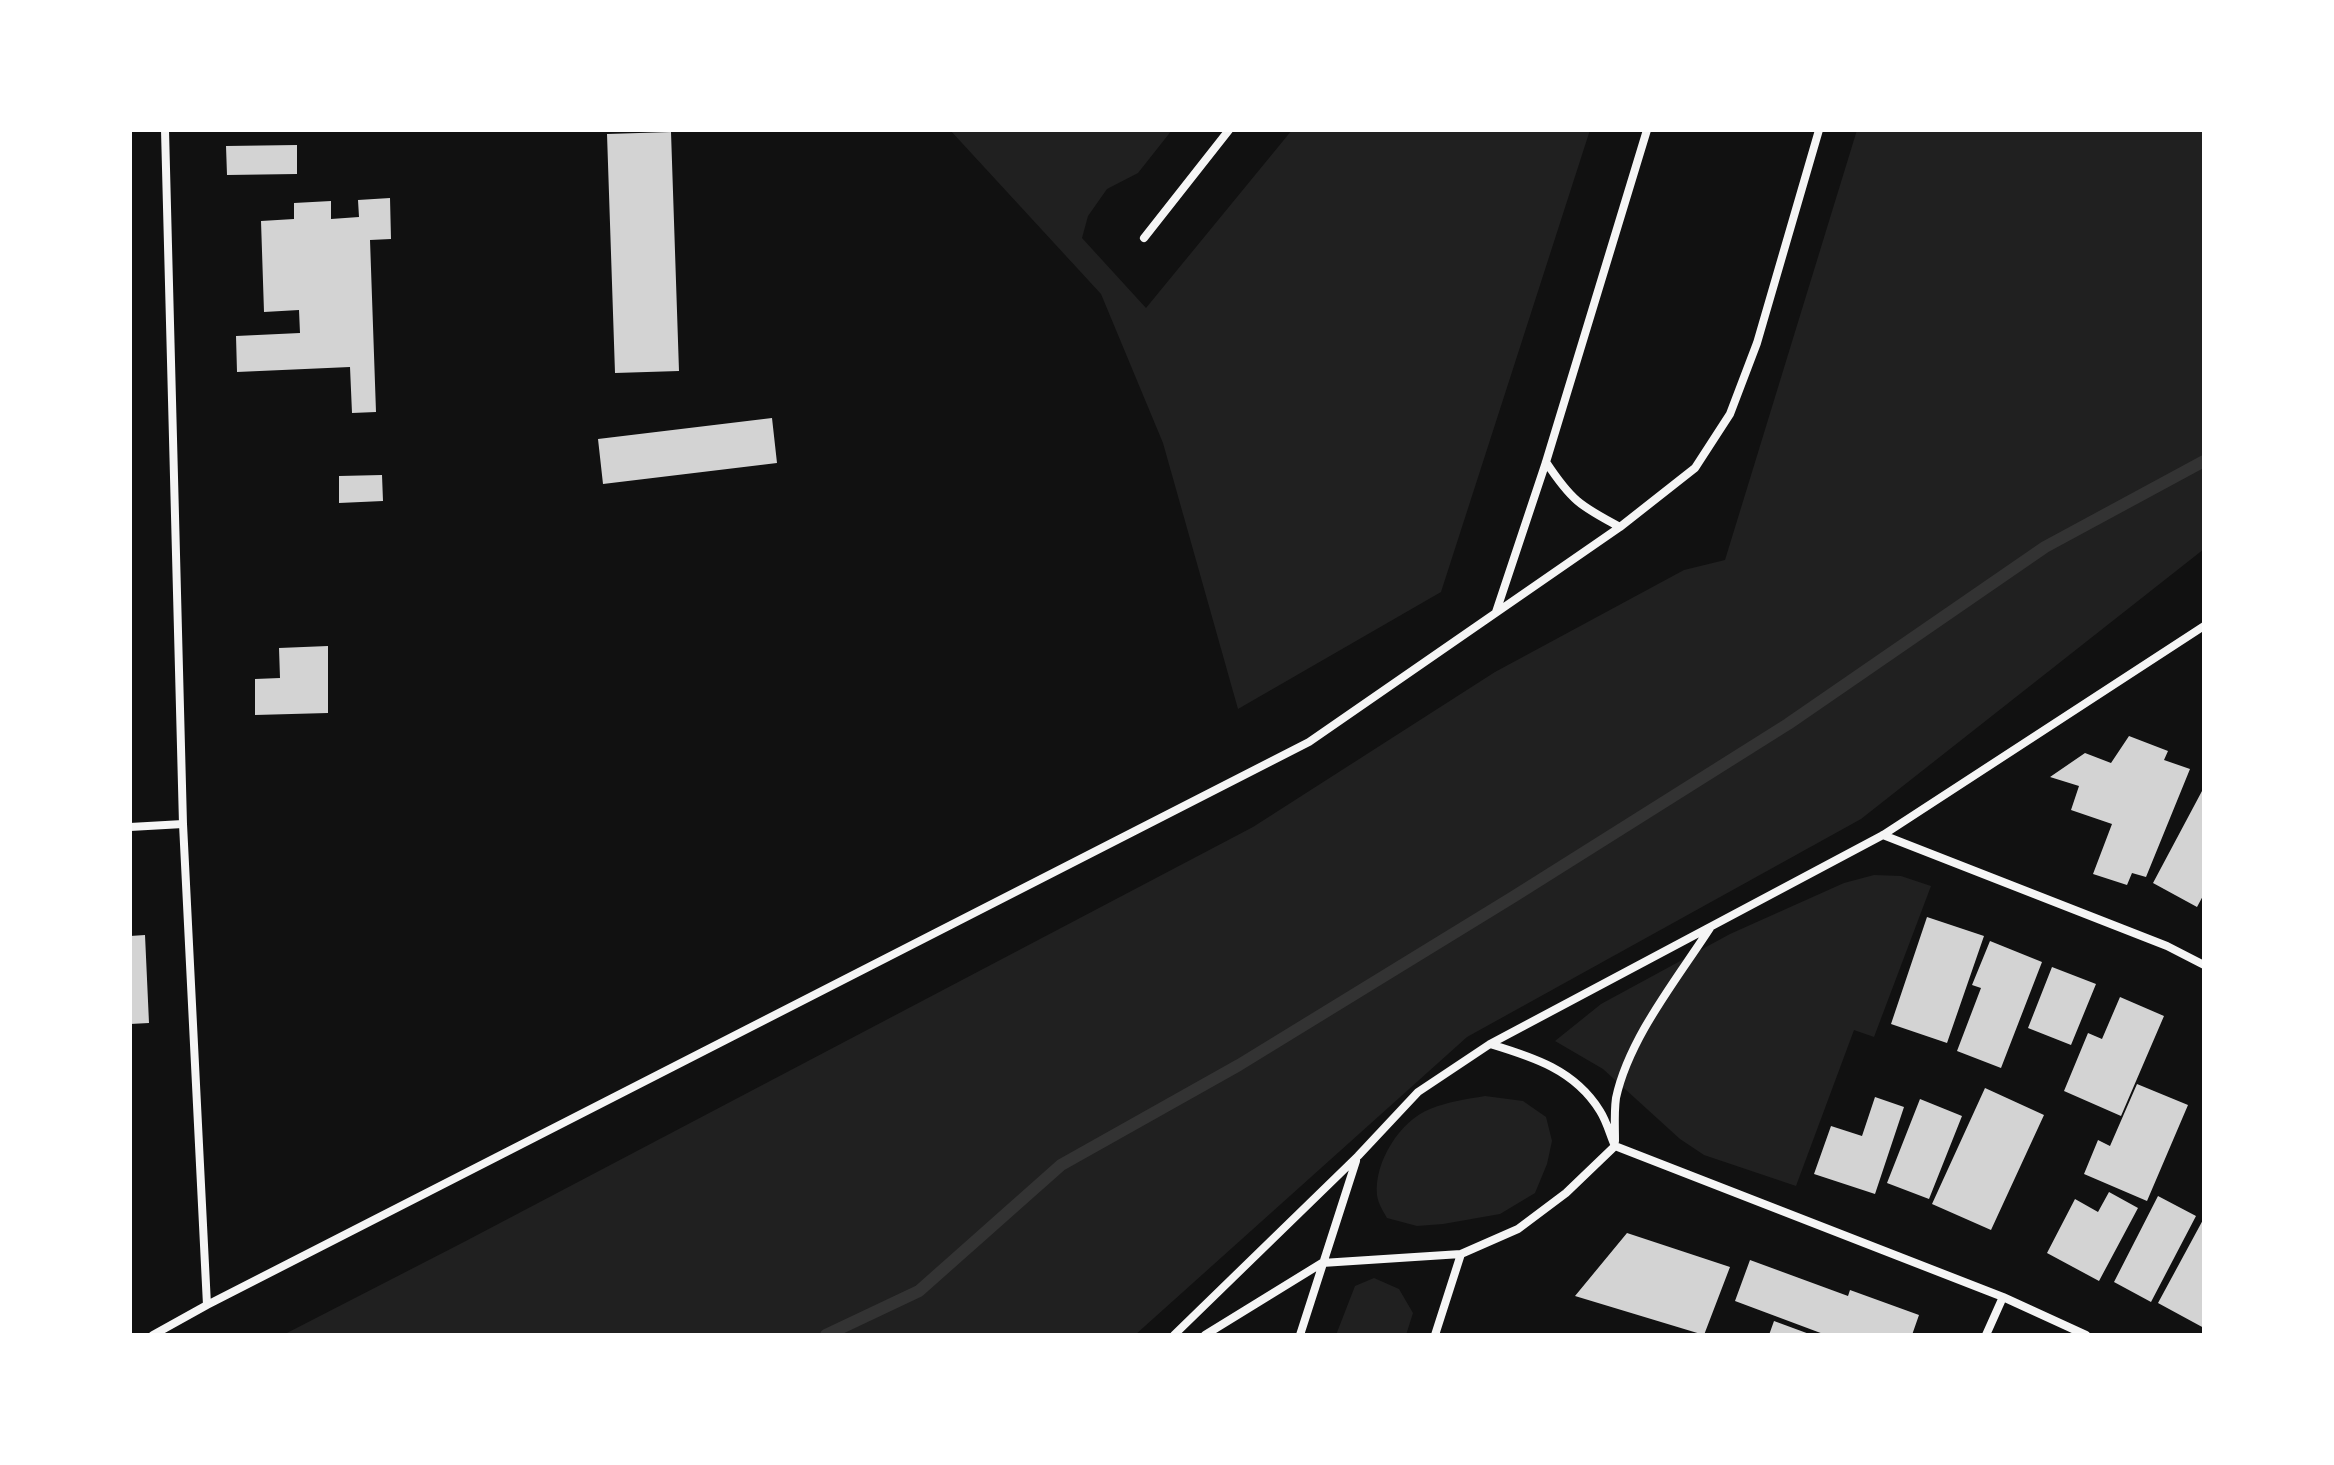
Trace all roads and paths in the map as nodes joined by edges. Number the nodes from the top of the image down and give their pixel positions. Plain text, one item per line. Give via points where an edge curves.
1 (165, 130) edge
2 (1229, 130) edge
3 (1647, 130) edge
4 (1819, 130) edge
5 (1144, 238) dead end
6 (1546, 462) junction
7 (1620, 527) junction
8 (1496, 612) junction
9 (2204, 626) edge
10 (183, 824) junction
11 (130, 827) edge
12 (1883, 835) junction
13 (1712, 925) junction
14 (2204, 965) edge
15 (1490, 1044) junction
16 (1615, 1146) junction
17 (1358, 1156) junction
18 (1461, 1254) junction
19 (1322, 1263) junction
20 (2003, 1297) junction
21 (207, 1305) junction
22 (153, 1335) edge
23 (1174, 1335) edge
24 (1205, 1335) edge
25 (1300, 1335) edge
26 (1435, 1335) edge
27 (1986, 1335) edge
28 (2086, 1335) edge

1 - 10 street
2 - 5 street
3 - 6 street
4 - 7 street via 1757,343 1730,414 1695,468
6 - 7 street via 1585,509
6 - 8 street
7 - 8 street
8 - 21 street via 1309,742
9 - 12 street
10 - 11 street
10 - 21 street
12 - 13 street
12 - 14 street
13 - 15 street
13 - 16 street via 1660,1004 1622,1077
15 - 16 street via 1538,1058 1570,1078 1600,1111
15 - 17 street via 1418,1092
16 - 18 street via 1518,1229
16 - 20 street
17 - 19 street
17 - 23 street
18 - 19 street
18 - 26 street
19 - 24 street
19 - 25 street
20 - 27 street
20 - 28 street
21 - 22 street

